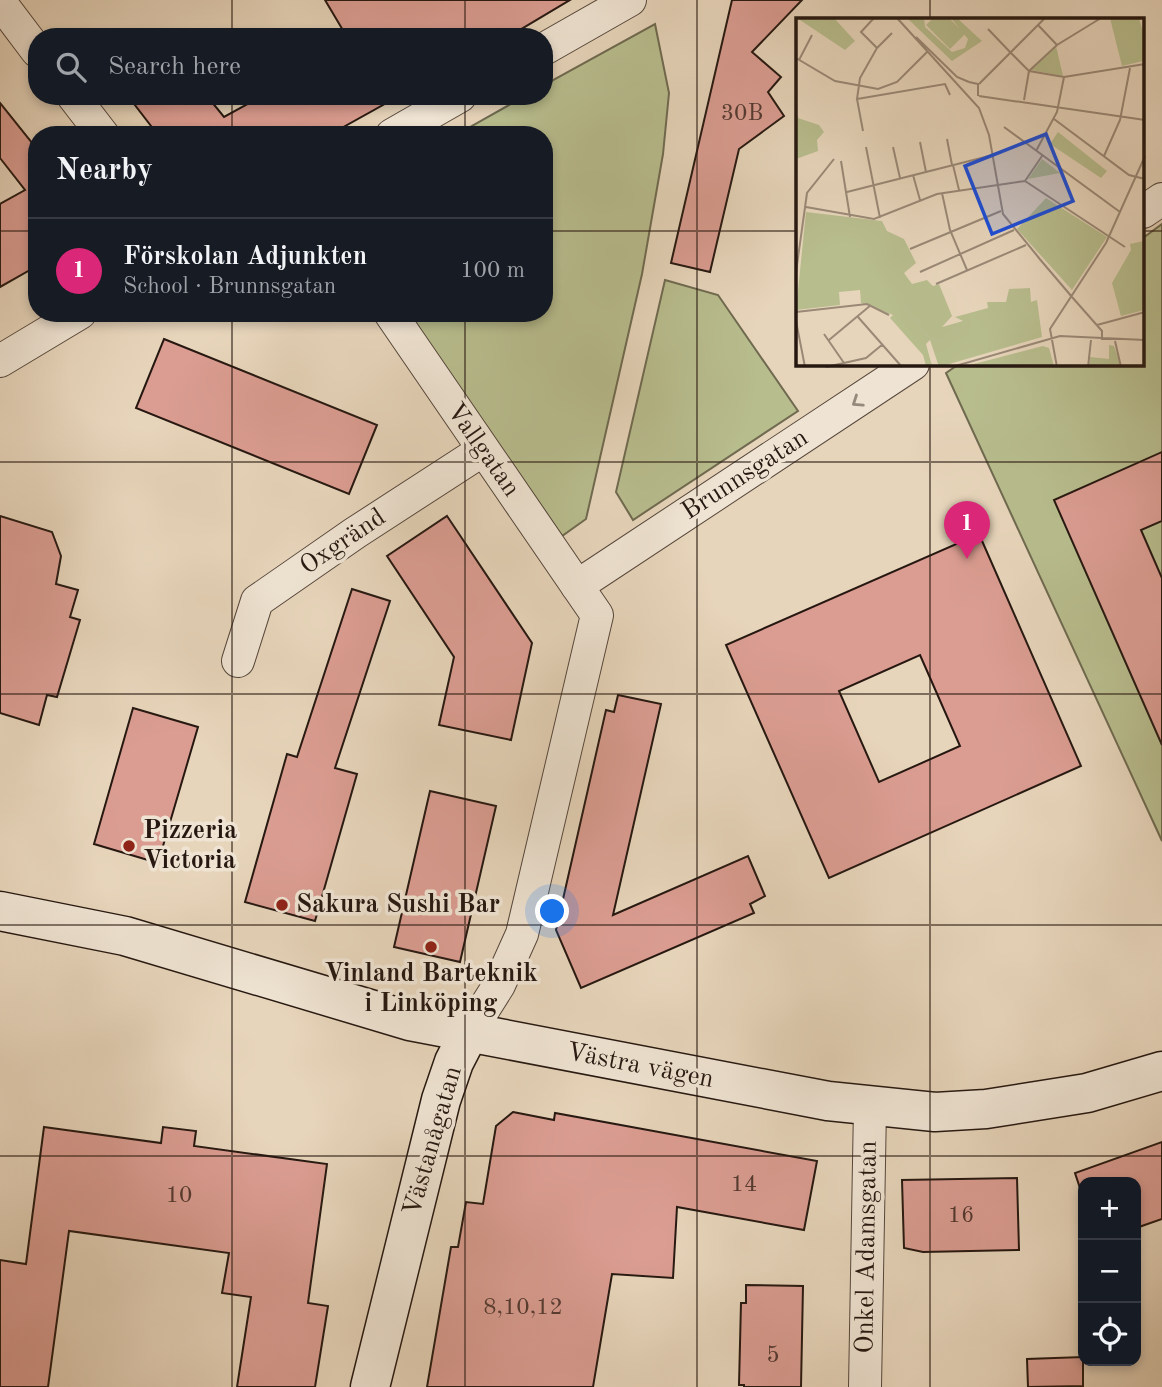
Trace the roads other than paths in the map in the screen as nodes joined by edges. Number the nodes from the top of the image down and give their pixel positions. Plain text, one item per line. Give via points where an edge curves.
1 (631, 0) edge
2 (0, 2) edge
3 (28, 39) edge
4 (553, 44) edge
5 (80, 105) edge
6 (444, 105) edge
7 (96, 126) edge
8 (408, 126) edge
9 (1162, 199) edge
10 (1144, 211) edge
11 (65, 322) edge
12 (396, 322) edge
13 (0, 361) edge
14 (910, 366) edge
15 (483, 450) junction
16 (577, 586) junction
17 (238, 661) dead end
18 (0, 887) edge
19 (0, 911) edge
20 (125, 936) junction
21 (470, 1031) junction
22 (1162, 1071) edge
23 (870, 1107) junction
24 (370, 1387) edge
25 (865, 1387) edge

1 - 4 street
2 - 3 street
5 - 7 street
6 - 8 street
9 - 10 street
11 - 13 street
12 - 15 street, Vallgatan
14 -> 16 street, Brunnsgatan
15 - 16 street, Vallgatan
15 - 17 street, Oxgränd via 257,601
16 - 21 street, Västanågatan via 597,615 536,878 522,934 499,985
18 - 20 main road, Västra vägen
19 - 20 main road, Västra vägen
20 - 21 main road, Västra vägen via 398,1017
21 - 23 main road, Västra vägen
21 - 24 main road, Västanågatan via 441,1100
22 - 23 main road, Västra vägen via 1087,1093 986,1109 935,1112
23 - 25 street, Onkel Adamsgatan

